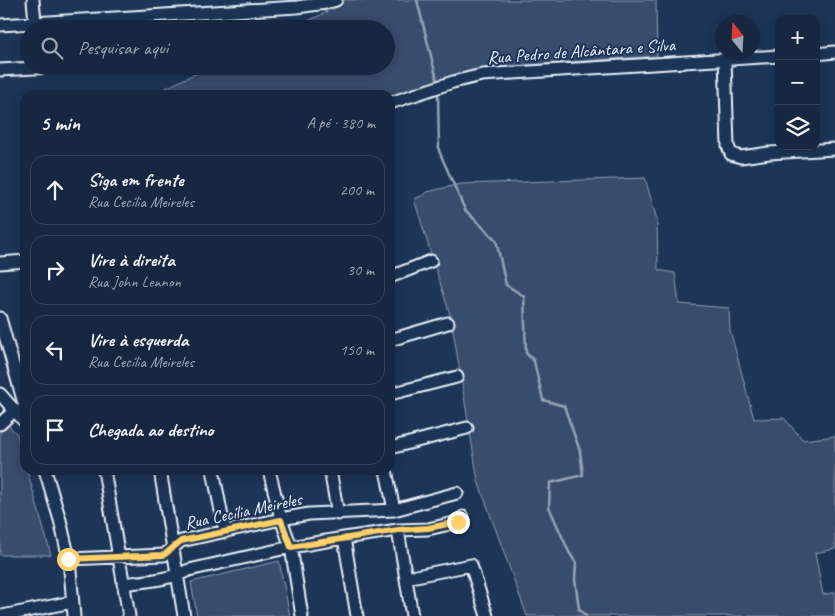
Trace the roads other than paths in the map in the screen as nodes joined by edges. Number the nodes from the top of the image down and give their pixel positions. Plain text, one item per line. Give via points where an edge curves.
1 (33, 0) edge
2 (336, 0) edge
3 (250, 5) edge
4 (35, 20) edge
5 (124, 20) edge
6 (20, 23) edge
7 (0, 25) edge
8 (835, 52) edge
9 (820, 54) edge
10 (775, 56) edge
11 (760, 57) edge
12 (715, 59) edge
13 (724, 60) edge
14 (20, 69) edge
15 (0, 70) edge
16 (395, 101) edge
17 (835, 150) edge
18 (432, 261) dead end
19 (20, 262) edge
20 (0, 264) edge
21 (395, 274) edge
22 (0, 318) edge
23 (448, 323) dead end
24 (395, 339) edge
25 (457, 377) dead end
26 (395, 393) edge
27 (0, 394) edge
28 (20, 408) edge
29 (0, 424) edge
30 (467, 428) dead end
31 (395, 447) edge
32 (46, 475) edge
33 (105, 475) edge
34 (161, 475) edge
35 (214, 475) edge
36 (270, 475) edge
37 (331, 475) edge
38 (387, 475) edge
39 (457, 493) dead end
40 (394, 510) junction
41 (338, 514) junction
42 (463, 517) dead end
43 (281, 520) junction
44 (398, 530) junction
45 (225, 532) junction
46 (344, 538) junction
47 (172, 547) junction
48 (291, 547) junction
49 (119, 557) junction
50 (68, 559) junction
51 (177, 576) junction
52 (406, 578) junction
53 (123, 584) junction
54 (72, 602) junction
55 (2, 616) edge
56 (74, 616) edge
57 (129, 616) edge
58 (184, 616) edge
59 (302, 616) edge
60 (357, 616) edge
61 (412, 616) edge
62 (487, 616) edge

1 - 4 street
2 - 3 street via 297,7
3 - 5 street
6 - 7 street
8 - 9 street
10 - 11 street, Rua Pedro de Alcântara e Silva
12 - 16 street, Rua Pedro de Alcântara e Silva via 482,75
13 - 17 street via 731,154 741,157
14 - 15 street
18 - 21 street
19 - 20 street
22 - 28 street
23 - 24 street
25 - 26 street
27 - 28 street
28 - 29 street
30 - 31 street
32 - 50 street
33 - 49 street
34 - 47 street
35 - 45 street
36 - 43 street
37 - 41 street
38 - 40 street
39 - 40 street, Rua Cecília Meireles
40 - 41 street, Rua Cecília Meireles
41 - 43 street, Rua Cecília Meireles via 309,514
42 - 44 street via 458,522 428,528
43 - 45 street, Rua Cecília Meireles
43 - 48 street
44 - 46 street
44 - 52 street
45 - 47 street, Rua Cecília Meireles via 181,541
46 - 48 street
46 - 60 street
47 - 49 street, Rua Cecília Meireles via 164,555
47 - 51 street
48 - 51 street via 189,570
48 - 59 street
49 - 50 street, Rua Cecília Meireles
49 - 53 street
50 - 54 street
51 - 53 street
51 - 58 street
52 - 61 street
52 - 62 street via 471,565
53 - 57 street
54 - 55 street
54 - 56 street

